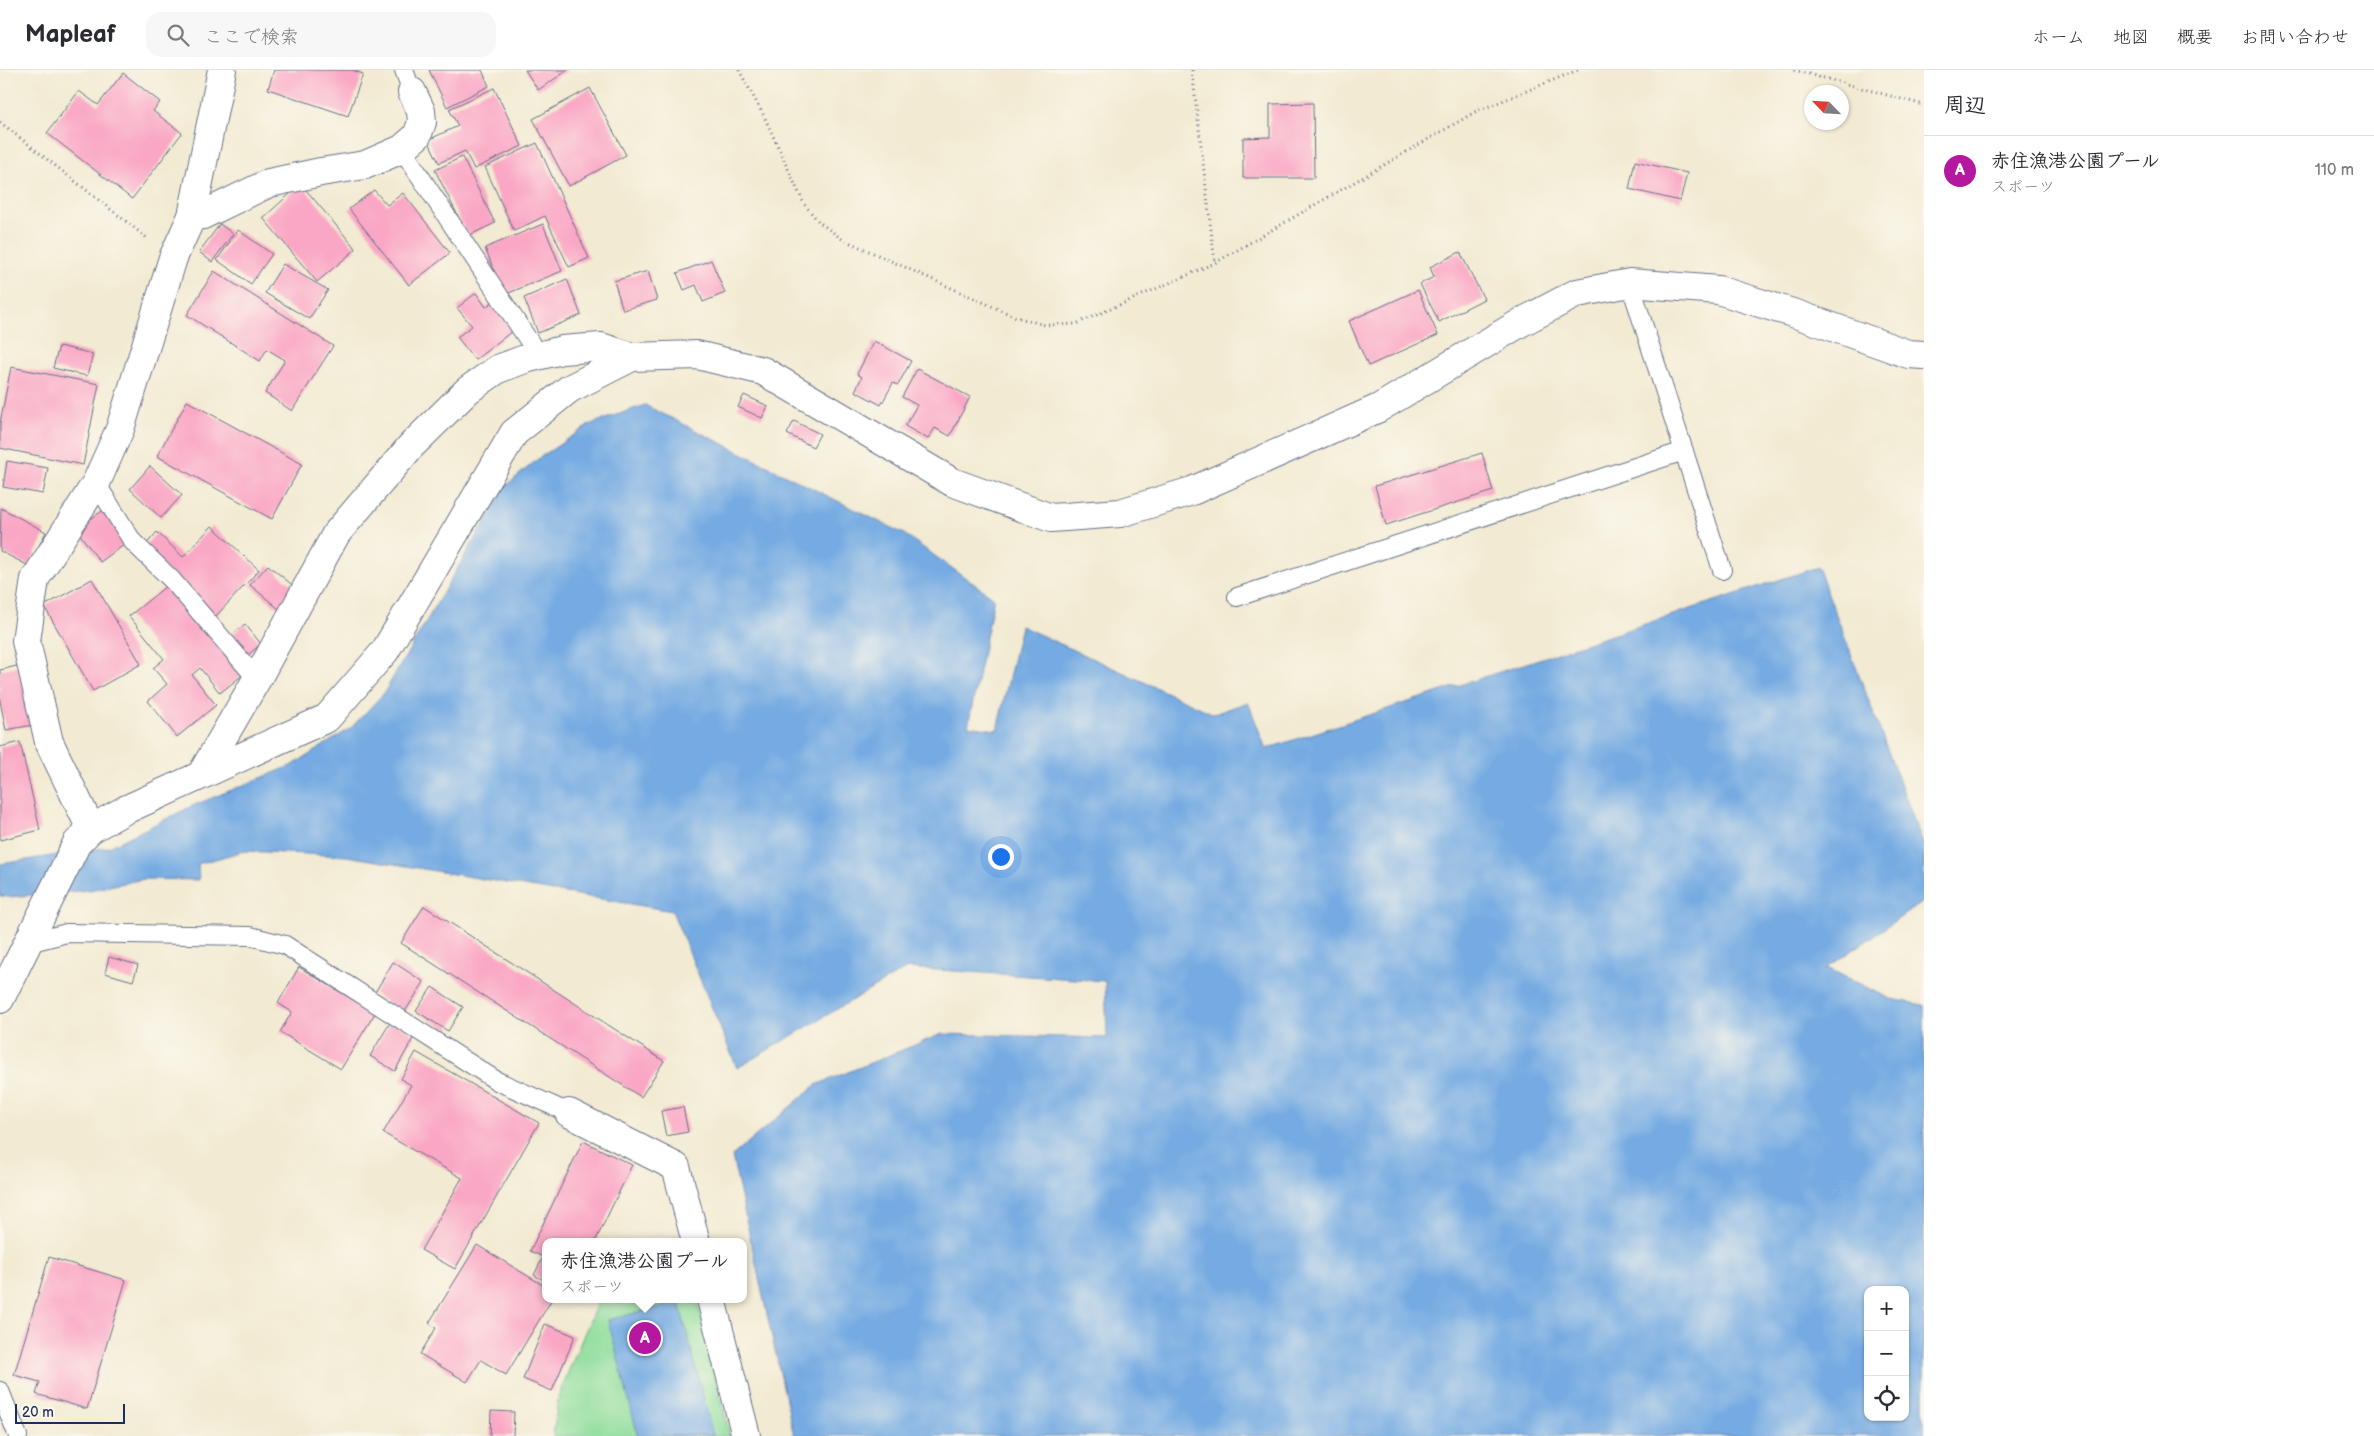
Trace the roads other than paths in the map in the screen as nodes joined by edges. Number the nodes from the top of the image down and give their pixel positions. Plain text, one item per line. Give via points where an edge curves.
1 (222, 70) edge
2 (408, 81) edge
3 (402, 149) junction
4 (192, 216) junction
5 (1630, 283) junction
6 (1924, 355) edge
7 (539, 356) junction
8 (632, 357) junction
9 (1684, 450) junction
10 (96, 483) junction
11 (1722, 570) dead end
12 (1237, 597) dead end
13 (256, 679) junction
14 (201, 775) junction
15 (84, 836) junction
16 (33, 934) junction
17 (0, 999) edge
18 (569, 1113) joint
19 (695, 1238) edge
20 (711, 1303) edge
21 (0, 1391) edge
22 (18, 1436) edge
23 (746, 1436) edge

1 - 4 street
2 - 3 street via 421,111 422,122 417,136
3 - 4 street via 365,165 269,183 203,215
3 - 7 lane
4 - 10 street via 174,258 120,429
5 - 6 street via 1718,290 1908,354
5 - 8 street via 1577,293 1520,323 1379,408 1192,491 1120,513 1051,518 952,482 763,371 697,355
5 - 9 lane
7 - 8 street via 562,350 601,347
7 - 13 street via 498,369 468,390 411,446 336,534
8 - 14 street via 569,389 514,434 385,651 327,718
9 - 11 lane
9 - 12 lane
10 - 13 lane via 133,542 172,580
10 - 15 street via 36,579 26,641 49,742
13 - 14 street
14 - 15 street via 125,810
15 - 16 street
16 - 17 street
16 - 18 lane via 250,936 285,945 497,1081
18 - 19 street via 676,1167
20 - 23 street
21 - 22 lane

